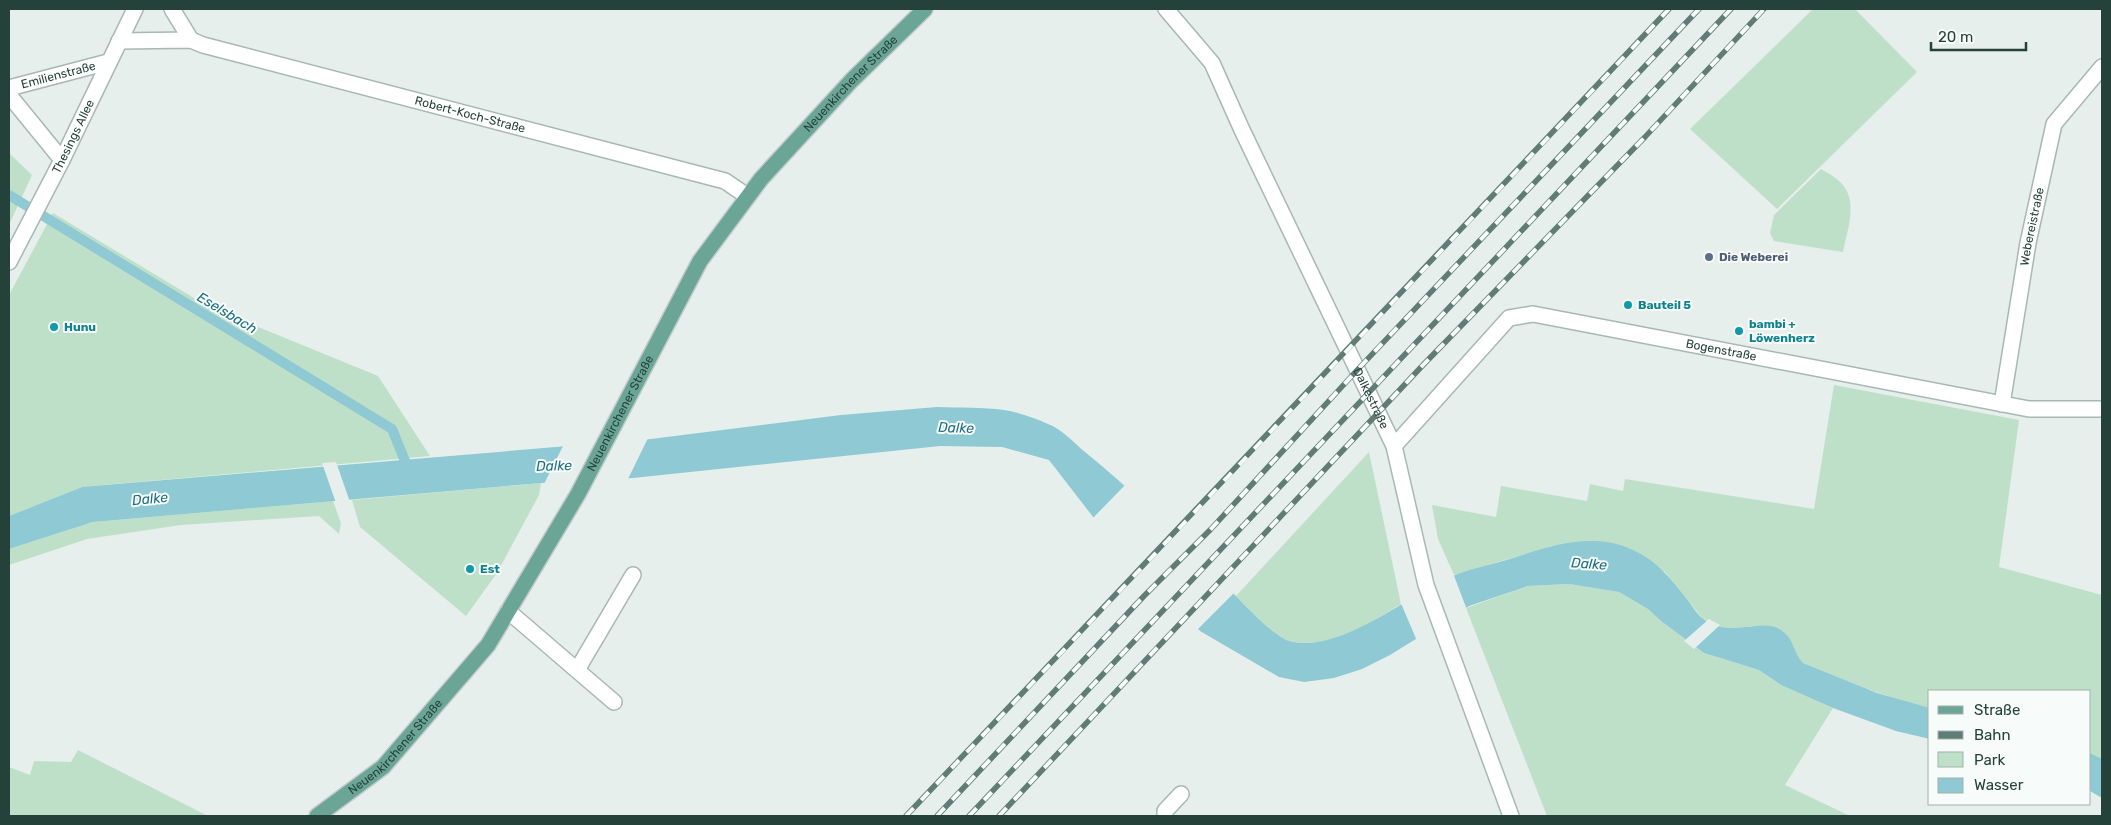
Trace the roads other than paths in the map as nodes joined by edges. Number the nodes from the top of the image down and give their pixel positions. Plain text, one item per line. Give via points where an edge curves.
1 (135, 9) edge
2 (172, 9) edge
3 (925, 9) edge
4 (1166, 9) edge
5 (191, 40) junction
6 (119, 41) junction
7 (108, 62) junction
8 (2102, 67) edge
9 (9, 88) edge
10 (9, 95) edge
11 (62, 160) junction
12 (746, 196) junction
13 (9, 262) edge
14 (2002, 404) junction
15 (2102, 409) edge
16 (1394, 446) junction
17 (633, 575) dead end
18 (508, 610) junction
19 (577, 670) junction
20 (614, 702) dead end
21 (1180, 794) dead end
22 (316, 816) edge
23 (1165, 816) edge
24 (1511, 816) edge

1 - 6 street, Thesings Allee
2 - 5 street
3 - 12 main road, Neuenkirchener Straße via 852,80
4 - 16 street, Dalkestraße via 1212,63
5 - 6 street, Robert-Koch-Straße
5 - 12 street, Robert-Koch-Straße via 725,181
6 - 7 street, Thesings Allee
7 - 9 street, Emilienstraße
7 - 11 street, Thesings Allee
8 - 14 street, Webereistraße via 2054,124 2028,243
10 - 11 street, Emilienstraße
11 - 13 street, Thesings Allee
12 - 18 main road, Neuenkirchener Straße via 700,261 578,494
14 - 15 street, Bogenstraße via 2029,409
14 - 16 street, Bogenstraße via 1533,314 1509,318
16 - 24 street, Dalkestraße via 1426,584
17 - 19 street
18 - 19 street
18 - 22 main road, Neuenkirchener Straße via 488,645 383,767
19 - 20 street
21 - 23 street via 1165,811

